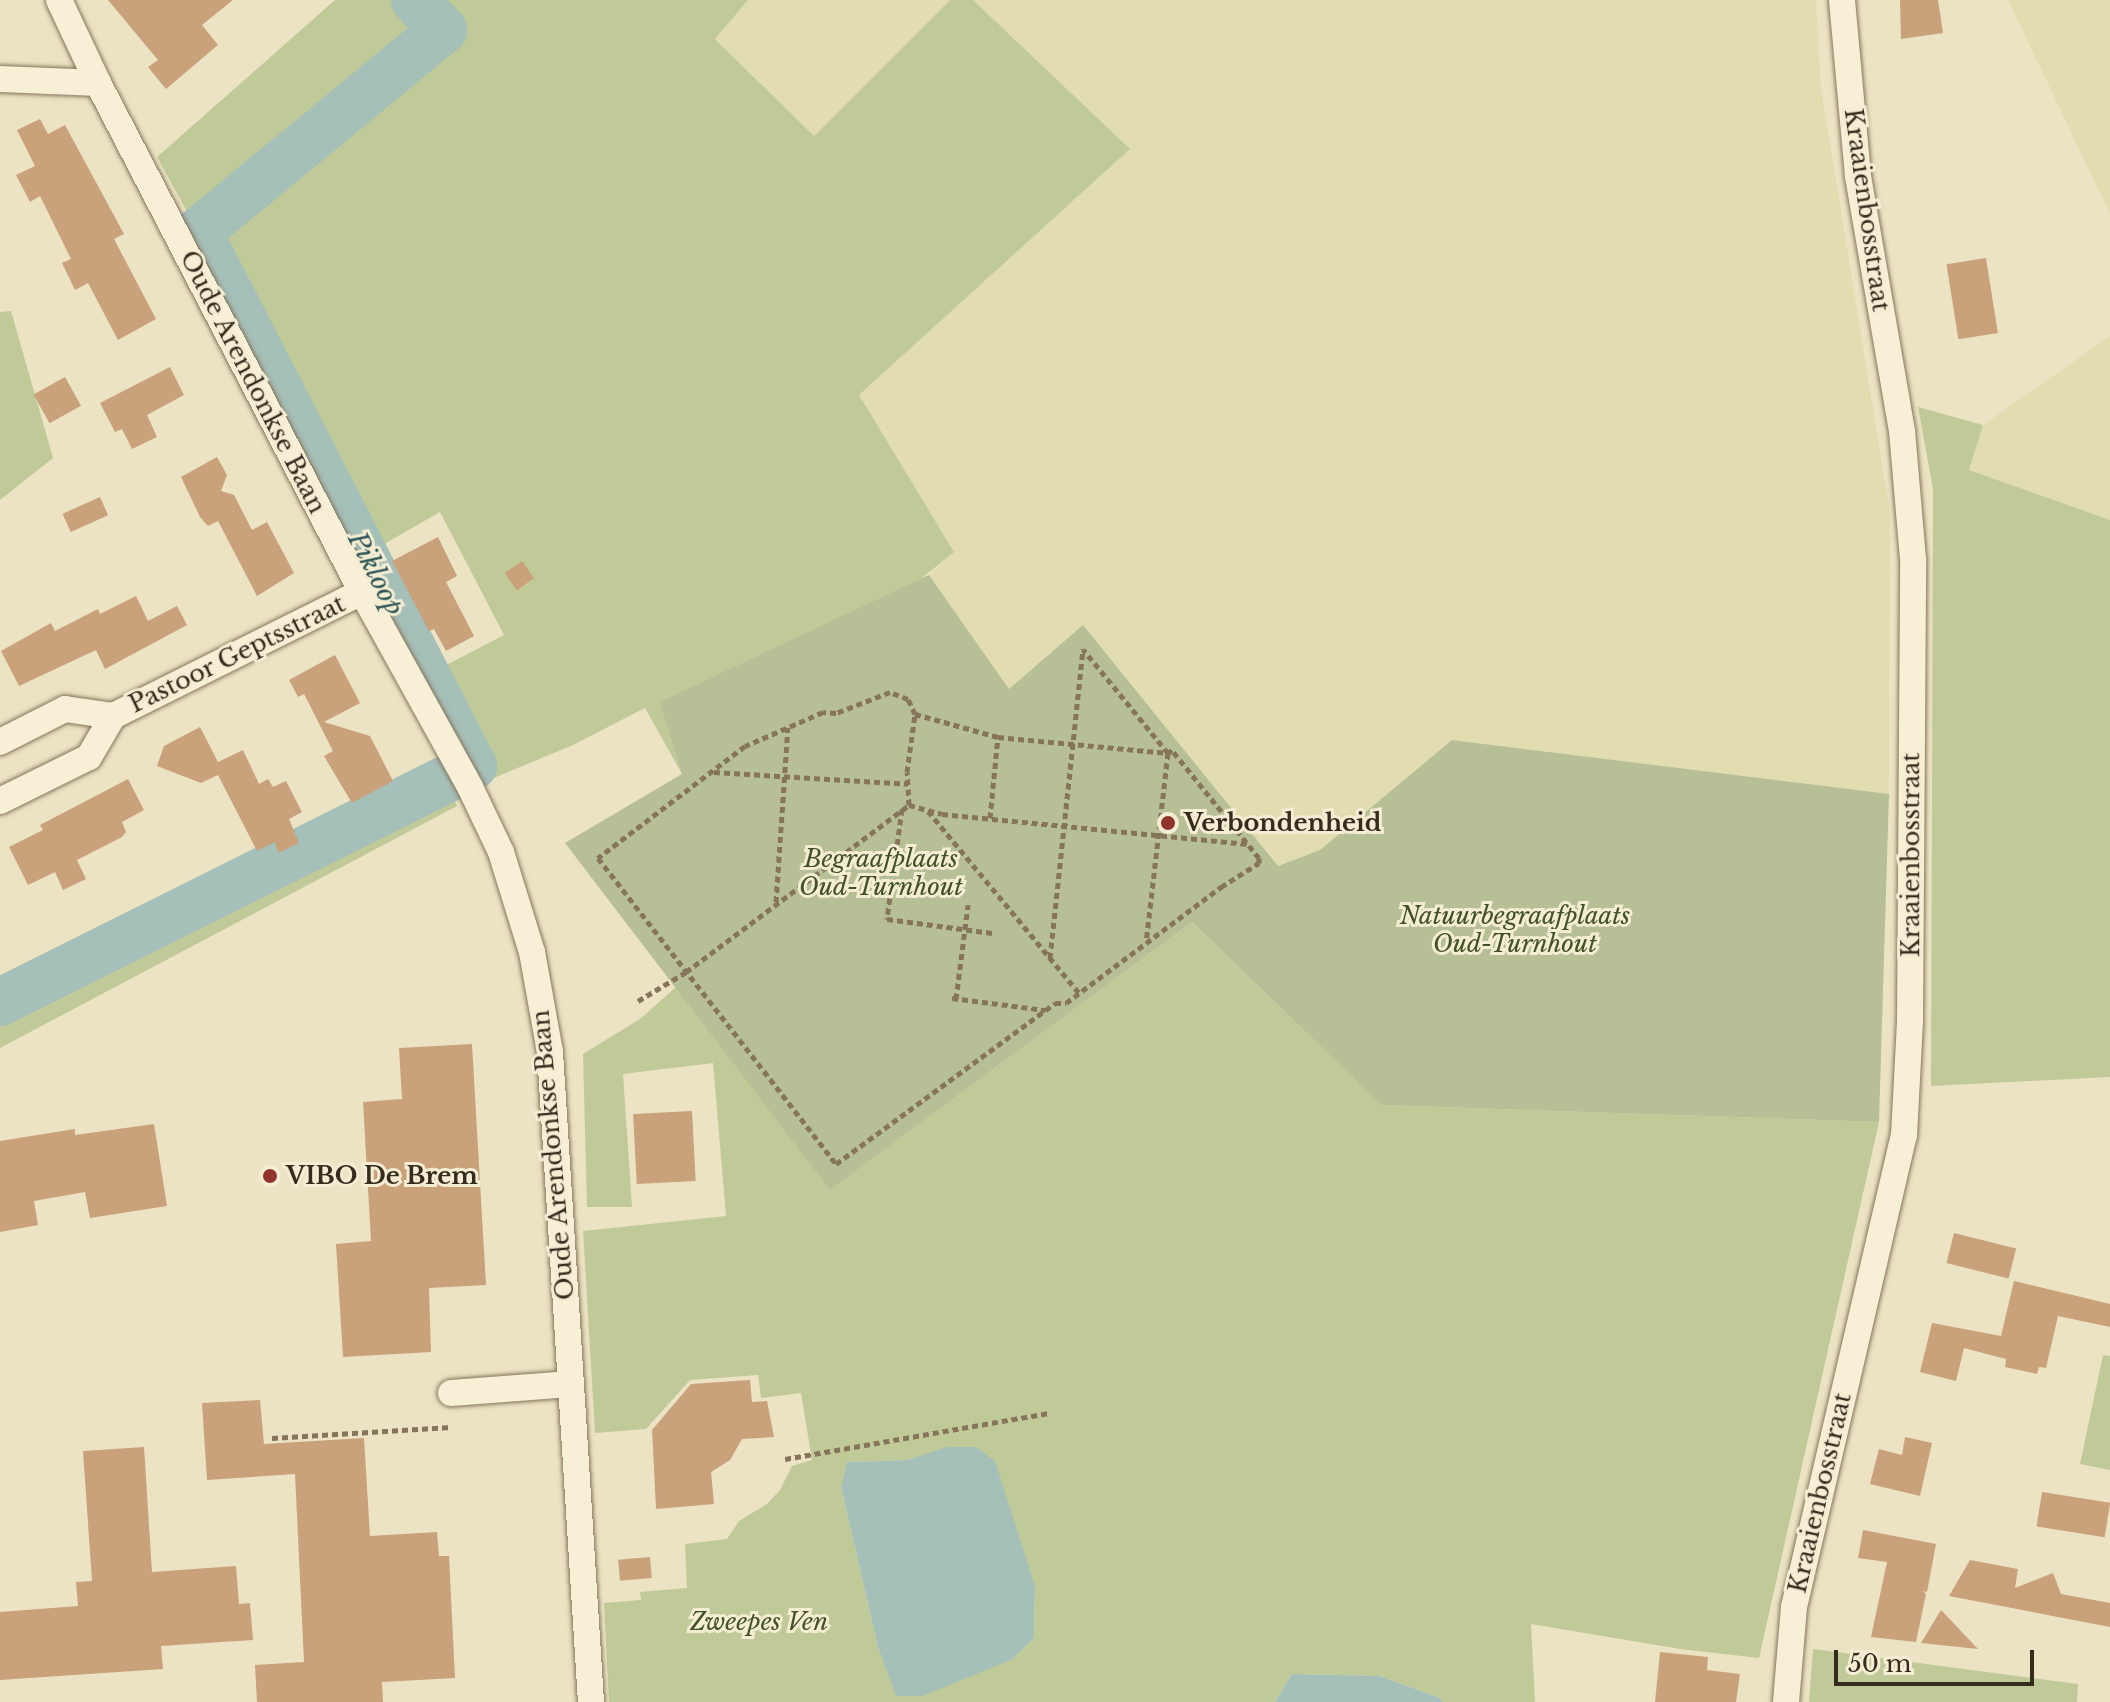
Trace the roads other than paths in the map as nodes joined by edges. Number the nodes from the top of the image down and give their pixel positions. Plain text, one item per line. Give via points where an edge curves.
1 (59, 0) edge
2 (1842, 0) edge
3 (0, 79) edge
4 (98, 83) junction
5 (362, 592) junction
6 (113, 716) junction
7 (0, 742) edge
8 (0, 801) edge
9 (571, 1384) junction
10 (451, 1393) dead end
11 (591, 1702) edge
12 (1786, 1702) edge

1 - 4 street, Oude Arendonkse Baan
2 - 12 street, Kraaienbosstraat via 1858,176 1902,431 1913,559 1910,1020 1904,1136 1794,1607
3 - 4 street
4 - 5 street, Oude Arendonkse Baan
5 - 6 street, Pastoor Geptsstraat
5 - 9 street, Oude Arendonkse Baan via 501,852 532,952 547,1035
6 - 7 street, Pastoor Geptsstraat via 65,709
6 - 8 street, Pastoor Geptsstraat via 89,757
9 - 10 street
9 - 11 street, Oude Arendonkse Baan

